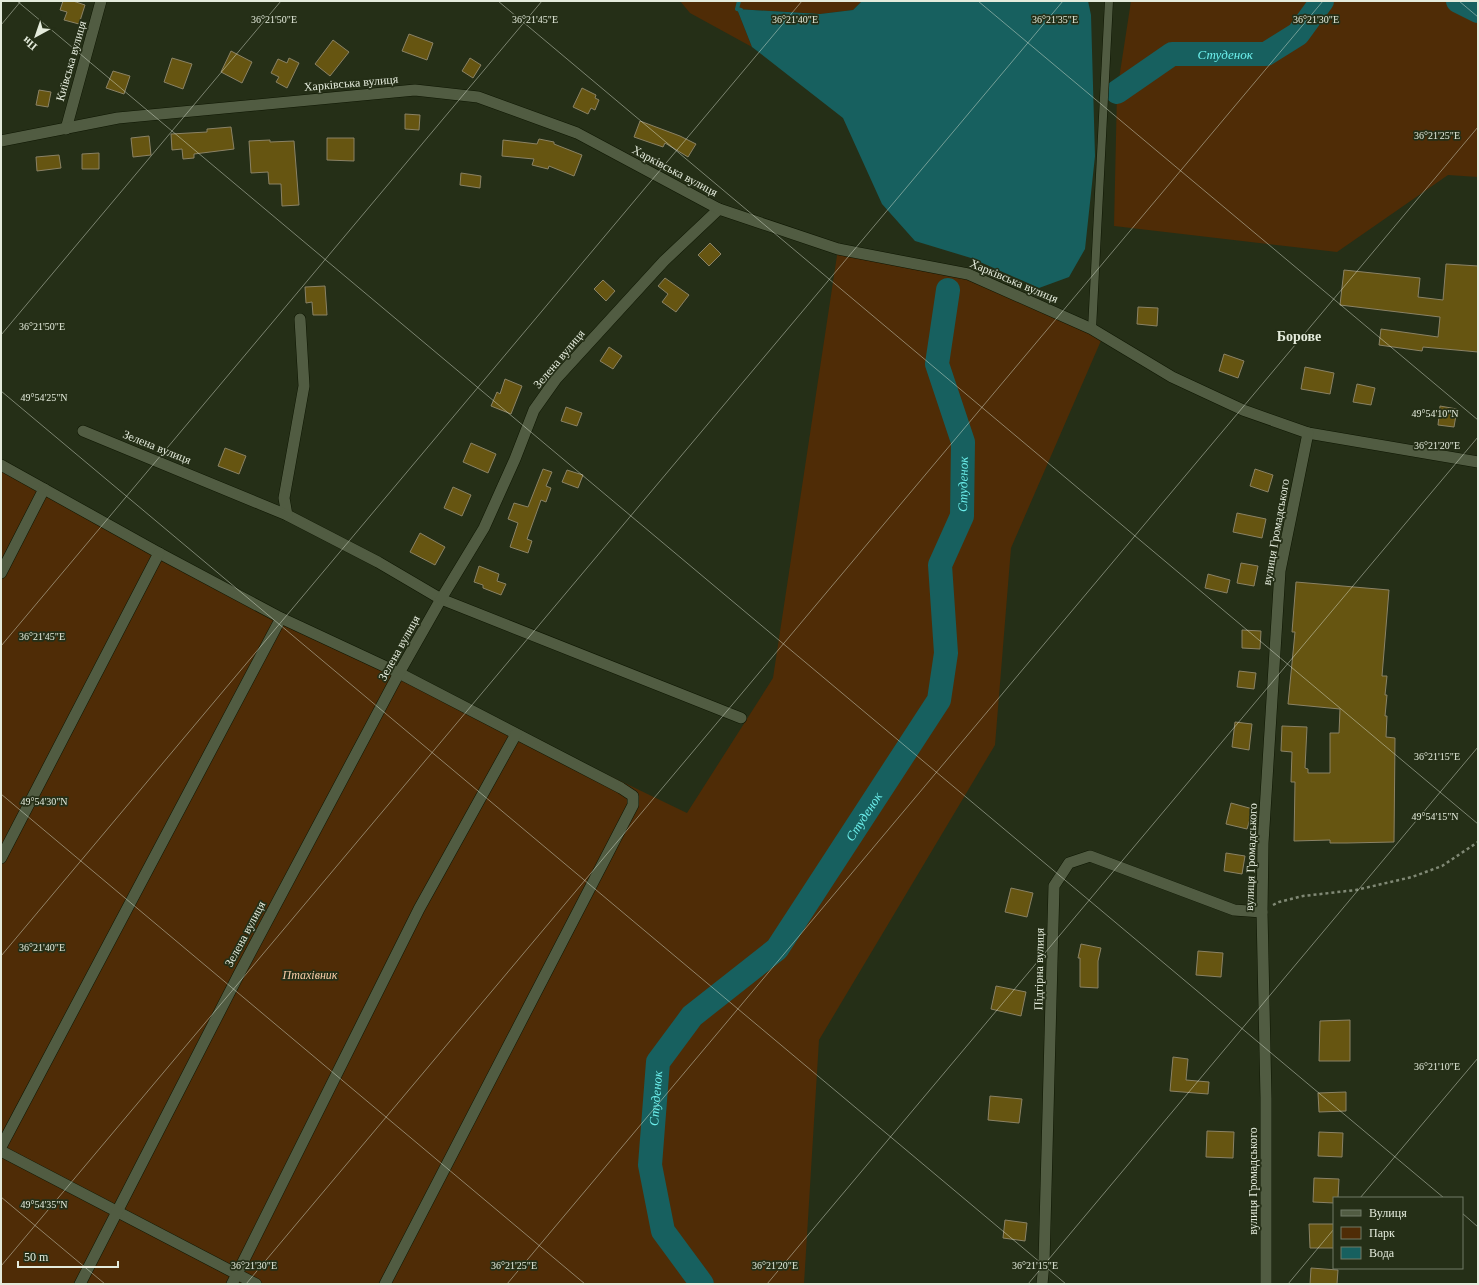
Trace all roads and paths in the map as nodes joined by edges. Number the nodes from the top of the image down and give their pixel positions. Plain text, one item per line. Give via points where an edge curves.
1 (101, 1) edge
2 (1109, 1) edge
3 (66, 128) junction
4 (1, 141) edge
5 (719, 209) junction
6 (300, 319) dead end
7 (1092, 329) junction
8 (83, 431) dead end
9 (1308, 433) junction
10 (1478, 462) edge
11 (1, 465) edge
12 (44, 489) junction
13 (287, 515) junction
14 (159, 553) junction
15 (1, 572) edge
16 (441, 599) junction
17 (281, 618) junction
18 (399, 673) junction
19 (741, 718) dead end
20 (516, 734) junction
21 (1478, 842) edge
22 (1, 858) edge
23 (1262, 912) junction
24 (1, 1148) edge
25 (1, 1151) edge
26 (117, 1211) junction
27 (234, 1279) edge
28 (80, 1284) edge
29 (256, 1284) edge
30 (385, 1284) edge
31 (1042, 1284) edge
32 (1266, 1284) edge

1 - 3 street, Київська вулиця
2 - 7 lane
3 - 4 street, Харківська вулиця
3 - 5 street, Харківська вулиця via 126,117 415,90 431,91 478,97 577,133
5 - 7 street, Харківська вулиця via 838,249 968,274
5 - 16 street, Зелена вулиця via 664,261 556,380 534,410 484,528
6 - 13 street via 304,386 284,498
7 - 9 street, Харківська вулиця via 1172,377 1243,410
8 - 13 street, Зелена вулиця
9 - 10 street, Харківська вулиця
9 - 23 street, вулиця Громадського via 1280,571 1263,843
11 - 12 street
12 - 14 street
12 - 15 street
13 - 16 street, Зелена вулиця via 378,562
14 - 17 street
14 - 22 street
16 - 18 street, Зелена вулиця
16 - 19 street, Зелена вулиця
17 - 18 street
17 - 24 street
18 - 20 street
18 - 26 street, Зелена вулиця
20 - 27 street via 419,909
20 - 30 street via 621,788 633,796 633,805
21 - 23 path via 1442,866 1412,877 1356,890 1303,896 1279,902
23 - 31 street, Підгірна вулиця via 1234,910 1090,856 1069,863 1054,886
23 - 32 street, вулиця Громадського
25 - 26 street
26 - 27 street
26 - 28 street, Зелена вулиця
27 - 29 street

